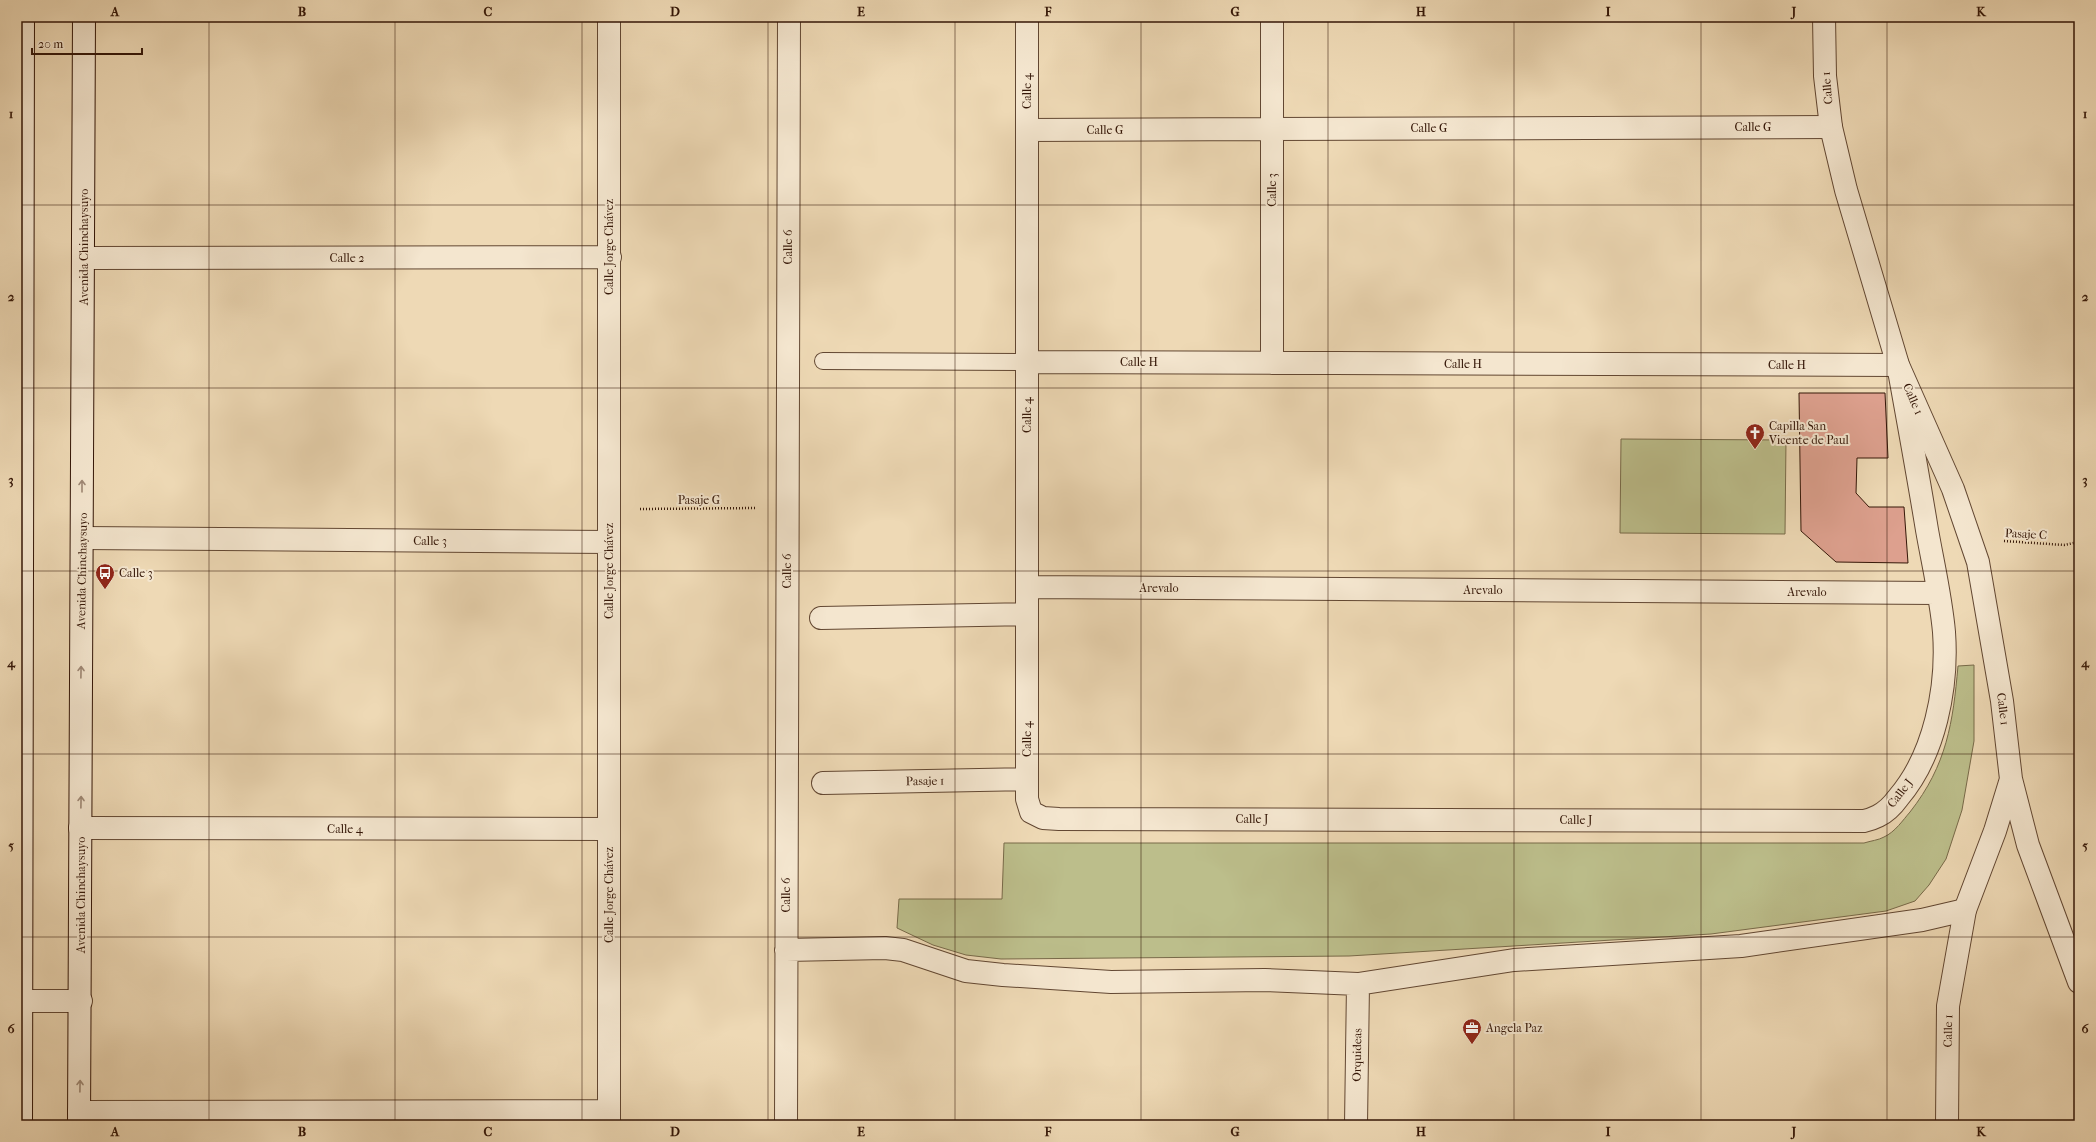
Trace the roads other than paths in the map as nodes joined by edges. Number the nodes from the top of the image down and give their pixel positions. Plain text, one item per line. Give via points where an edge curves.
1 (23, 17) edge
2 (84, 17) edge
3 (609, 17) edge
4 (789, 17) edge
5 (1027, 17) edge
6 (1272, 17) edge
7 (1824, 17) edge
8 (1831, 127) junction
9 (1272, 129) junction
10 (20, 130) edge
11 (1027, 130) junction
12 (610, 257) junction
13 (84, 258) junction
14 (823, 361) dead end
15 (1027, 362) junction
16 (1272, 363) junction
17 (1898, 365) junction
18 (20, 389) edge
19 (82, 538) junction
20 (610, 542) junction
21 (1027, 587) junction
22 (1938, 593) junction
23 (1027, 614) junction
24 (821, 618) dead end
25 (1027, 779) junction
26 (2011, 779) junction
27 (823, 783) dead end
28 (1031, 812) joint
29 (80, 828) junction
30 (609, 829) junction
31 (1965, 910) junction
32 (786, 950) junction
33 (2079, 982) edge
34 (1358, 984) junction
35 (20, 1001) edge
36 (81, 1001) junction
37 (19, 1059) edge
38 (609, 1118) edge
39 (79, 1119) edge
40 (22, 1125) edge
41 (786, 1125) edge
42 (1356, 1125) edge
43 (1947, 1125) edge

1 - 10 street
2 - 13 street, Avenida Chinchaysuyo
3 - 12 street, Calle Jorge Chávez
4 - 32 street, Calle 6
5 - 11 street, Calle 4
6 - 9 street, Calle 3
7 - 8 street, Calle 1 via 1825,76
8 - 9 street, Calle G
8 - 17 street, Calle 1 via 1846,190
9 - 11 street, Calle G
9 - 16 street, Calle 3
10 - 18 street
11 - 15 street, Calle 4
12 - 13 street, Calle 2
12 - 20 street, Calle Jorge Chávez
19 -> 13 street, Avenida Chinchaysuyo
14 - 15 lane
15 - 16 street, Calle H
15 - 21 street, Calle 4
16 - 17 street, Calle H
17 - 22 street, Calle J
17 - 26 street, Calle 1 via 1953,490 1980,570 2002,701
18 - 35 street
19 - 20 street, Calle 3
29 -> 19 street, Avenida Chinchaysuyo
20 - 30 street, Calle Jorge Chávez
21 - 22 street, Arevalo
21 - 23 street, Calle 4
22 - 28 street, Calle J via 1944,632 1944,666 1932,733 1921,764 1904,791 1879,816 1864,821 1059,819 1043,818
23 - 24 street
23 - 25 street, Calle 4
25 - 27 street, Pasaje 1
25 - 28 street, Calle 4 via 1027,799
26 - 31 street, Calle 1 via 1995,831
26 - 33 street, Calle 1 via 2028,845
29 - 30 street, Calle 4
29 - 36 street, Avenida Chinchaysuyo
30 - 38 street, Calle Jorge Chávez
31 - 34 street via 1922,920 1741,946 1514,960
31 - 43 street, Calle 1 via 1948,1006
32 - 34 street via 903,950 966,971 1003,975 1104,981 1265,980
32 - 41 street, Calle 6
34 - 42 street, Orquideas
35 - 36 street
35 - 37 street
39 -> 36 street, Avenida Chinchaysuyo
37 - 40 street
38 - 39 street

